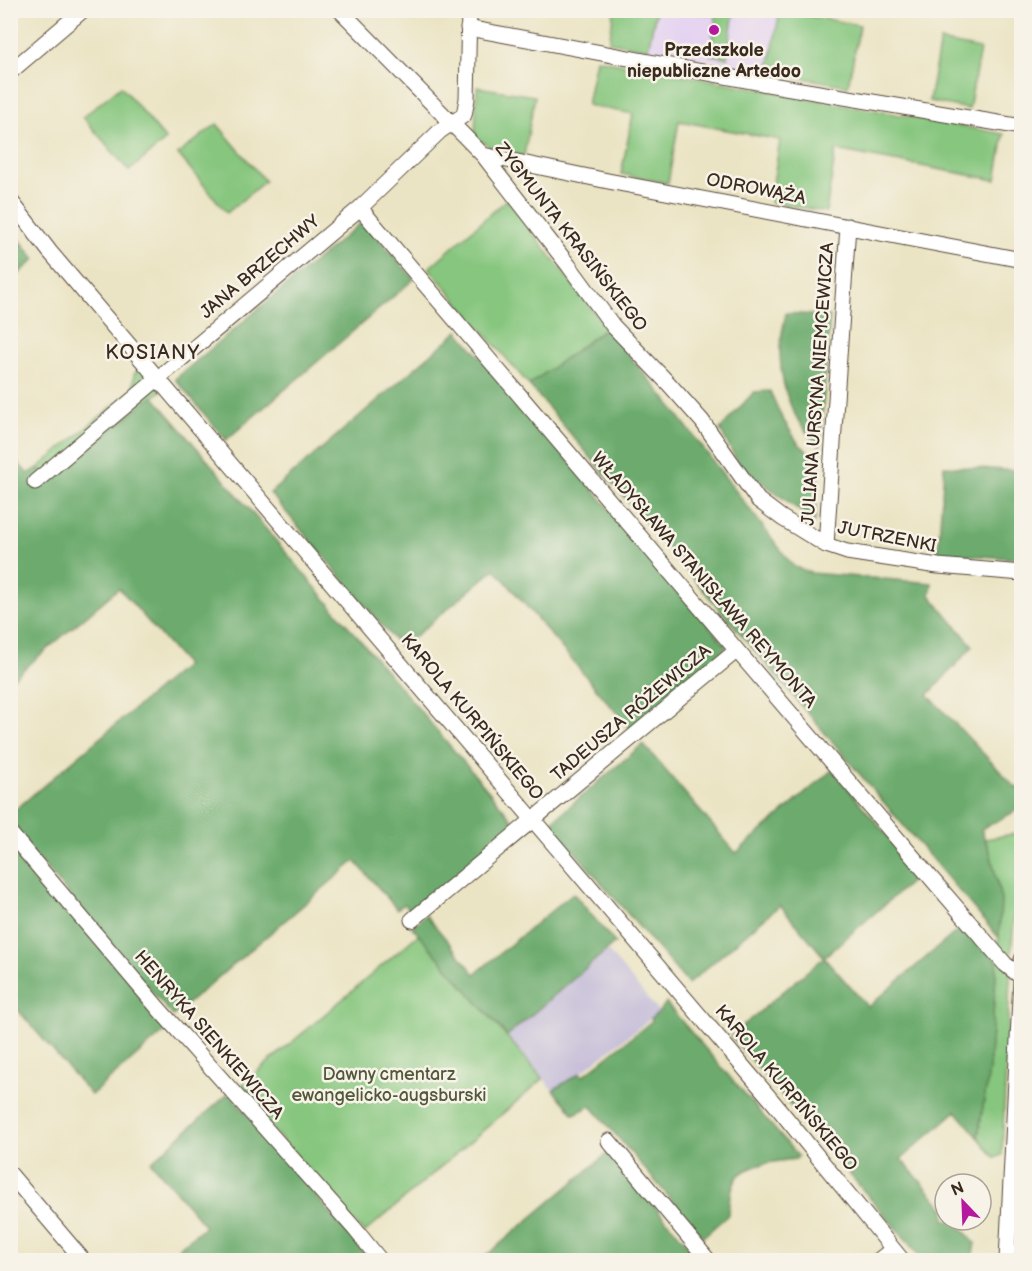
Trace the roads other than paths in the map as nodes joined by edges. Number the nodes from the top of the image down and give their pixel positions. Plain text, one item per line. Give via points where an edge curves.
1 (83, 10) edge
2 (340, 10) edge
3 (469, 10) edge
4 (468, 28) junction
5 (10, 72) edge
6 (452, 123) junction
7 (1022, 127) edge
8 (483, 155) junction
9 (10, 200) edge
10 (360, 208) junction
11 (848, 226) junction
12 (1022, 260) edge
13 (158, 379) junction
14 (35, 482) dead end
15 (758, 500) joint
16 (826, 545) junction
17 (1022, 573) edge
18 (736, 651) junction
19 (534, 819) junction
20 (10, 833) edge
21 (412, 920) dead end
22 (1022, 959) edge
23 (1020, 976) junction
24 (609, 1141) dead end
25 (10, 1174) edge
26 (897, 1255) edge
27 (83, 1260) edge
28 (380, 1260) edge
29 (708, 1260) edge
30 (879, 1260) edge
31 (1007, 1260) edge

1 - 5 street
2 - 6 street, ZYGMUNTA KRASIŃSKIEGO
3 - 4 street, JANA BRZECHWY
4 - 6 street, JANA BRZECHWY via 466,108 464,115
4 - 7 street
6 - 8 street, ZYGMUNTA KRASIŃSKIEGO
6 - 10 street, JANA BRZECHWY
8 - 11 street, ODROWĄŻA
8 - 15 street, ZYGMUNTA KRASIŃSKIEGO via 613,326 702,421
9 - 13 street, KAROLA KURPIŃSKIEGO
10 - 13 street, JANA BRZECHWY
10 - 18 street, WŁADYSŁAWA STANISŁAWA REYMONTA
11 - 12 street, ODROWĄŻA
11 - 16 street, JULIANA URSYNA NIEMCEWICZA
13 - 14 street, JANA BRZECHWY
13 - 19 street, KAROLA KURPIŃSKIEGO
15 - 16 street, JUTRZENKI
16 - 17 street, JUTRZENKI via 938,567
18 - 19 street, TADEUSZA RÓŻEWICZA
18 - 23 street, WŁADYSŁAWA STANISŁAWA REYMONTA via 1005,964
19 - 21 street, TADEUSZA RÓŻEWICZA
19 - 26 street, KAROLA KURPIŃSKIEGO
20 - 28 street, HENRYKA SIENKIEWICZA
22 - 23 street
23 - 31 street
24 - 29 street
25 - 27 street
26 - 30 street

